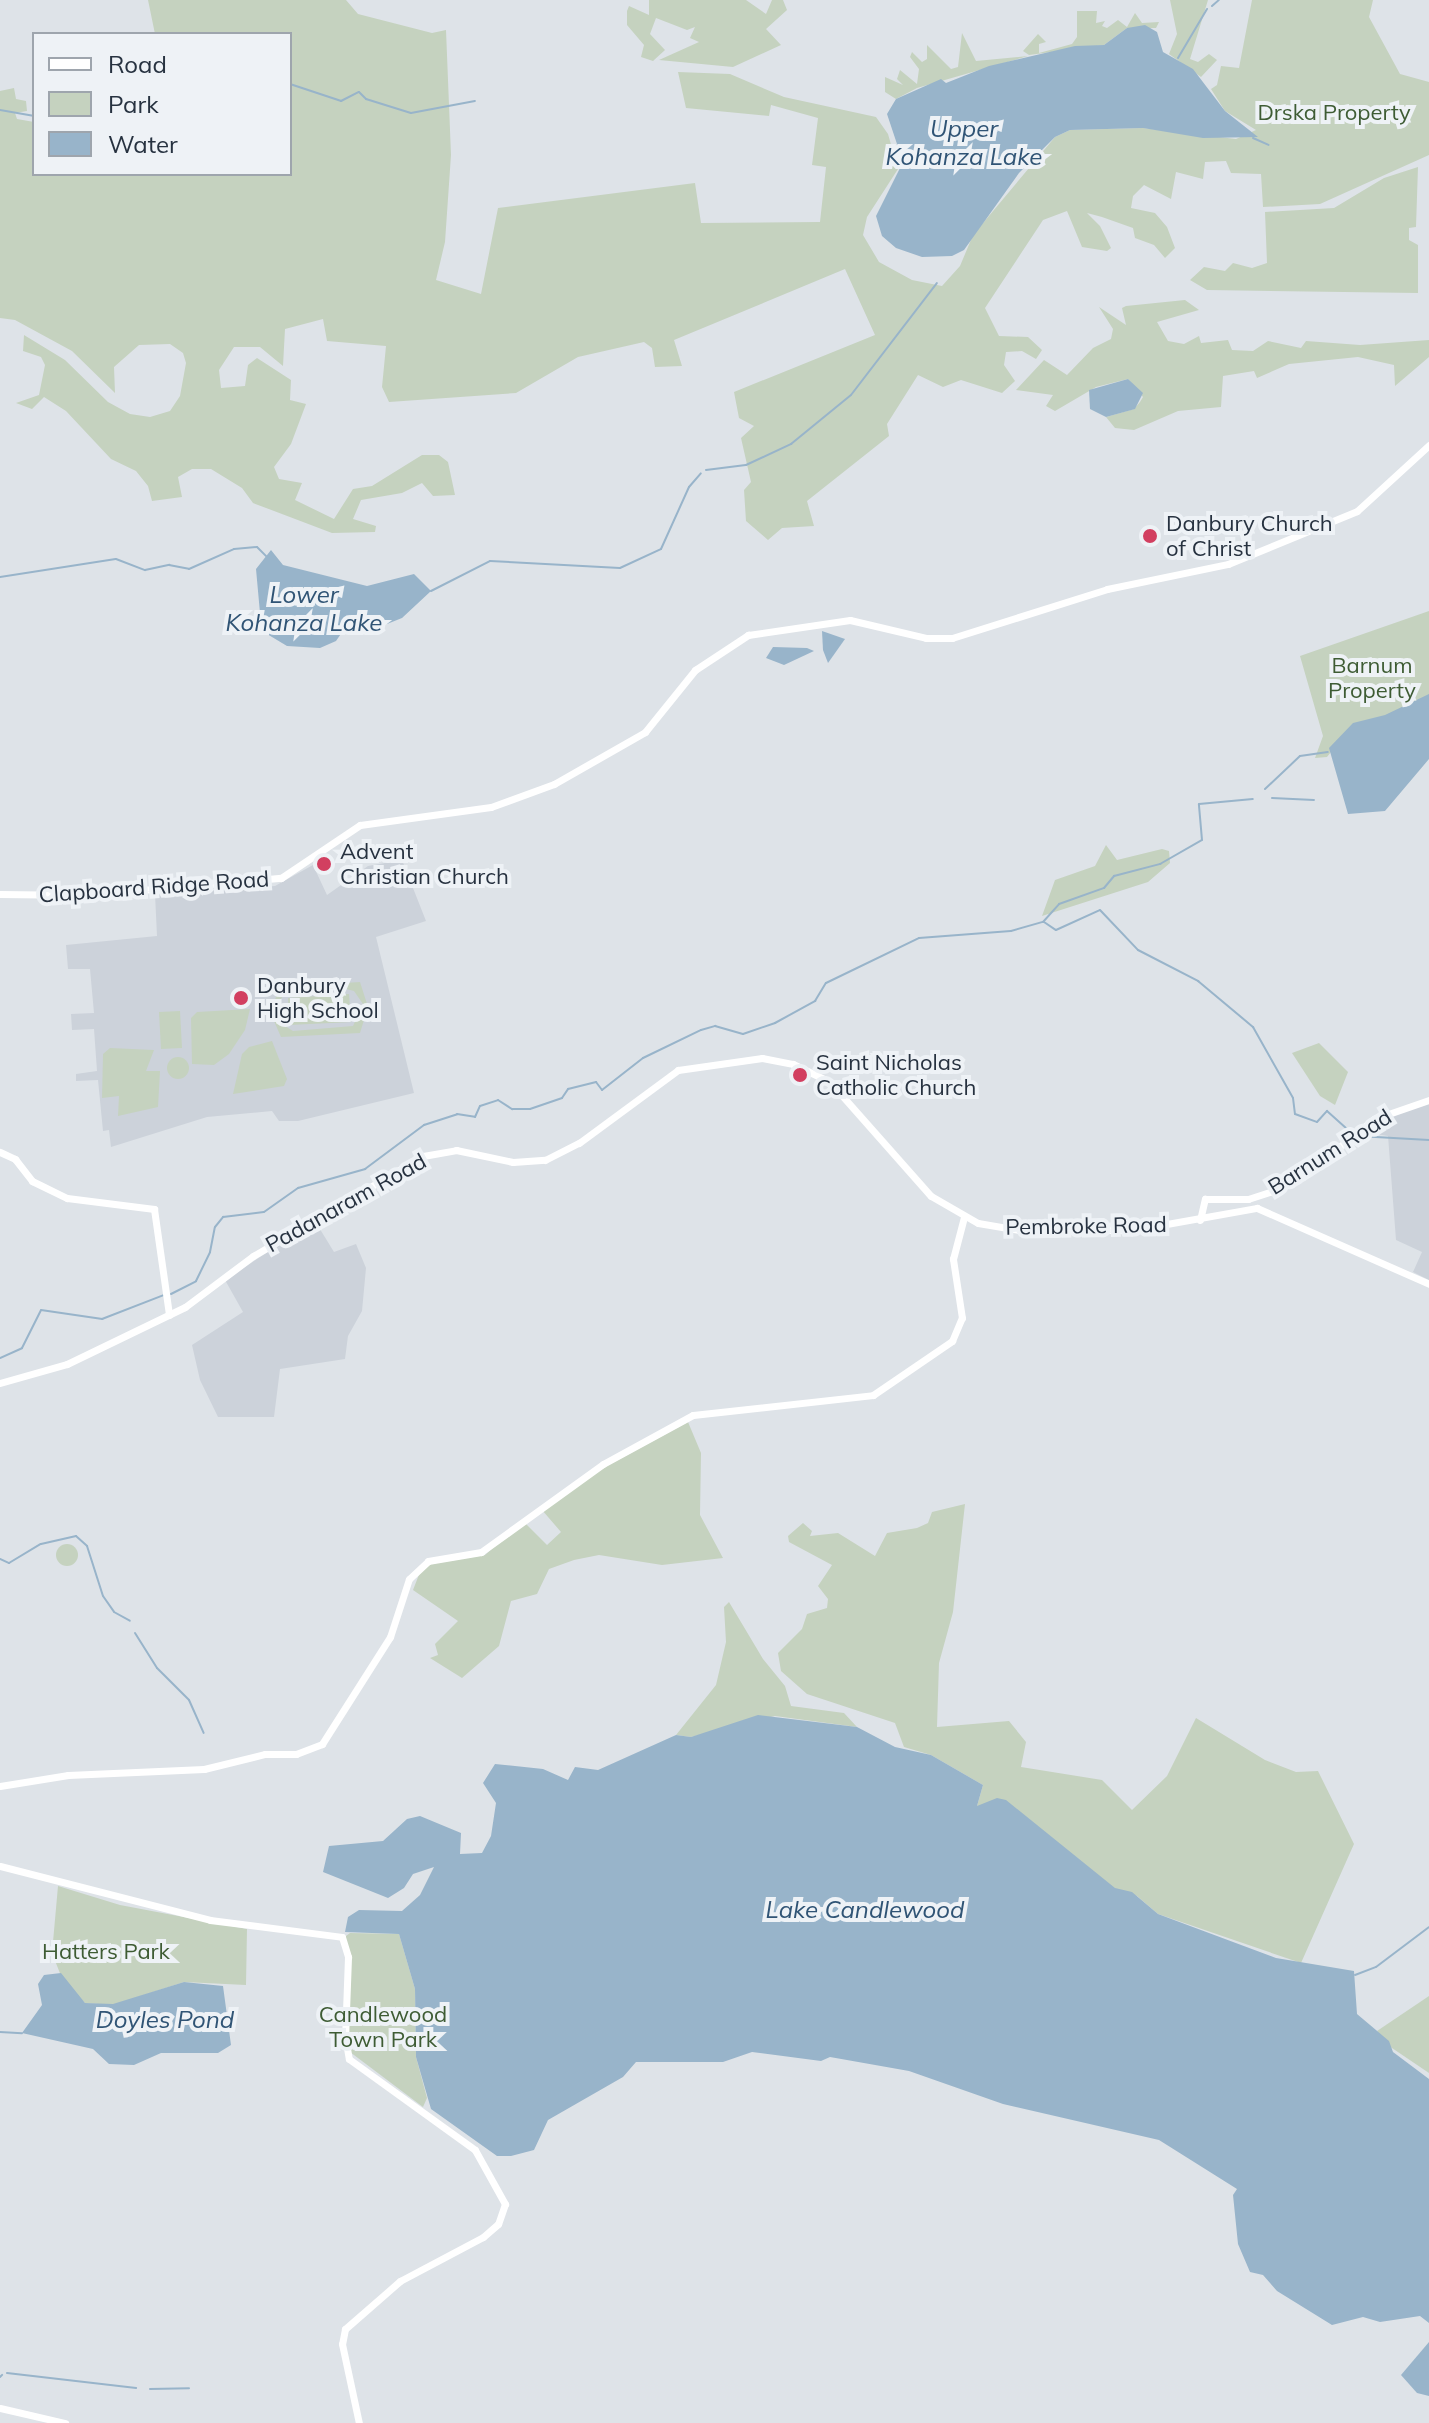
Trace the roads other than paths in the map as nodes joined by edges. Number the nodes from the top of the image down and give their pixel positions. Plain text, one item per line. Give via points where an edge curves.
1 (1429, 445) edge
2 (0, 894) edge
3 (743, 1060) joint
4 (1429, 1100) edge
5 (0, 1152) edge
6 (964, 1217) junction
7 (1200, 1220) junction
8 (1429, 1284) edge
9 (168, 1312) junction
10 (0, 1383) edge
11 (0, 1786) edge
12 (0, 1866) edge
13 (0, 2408) edge
14 (65, 2423) edge
15 (359, 2423) edge

1 - 2 main road, Clapboard Ridge Road via 1357,511 1228,564 1107,589 952,638 922,638 850,620 748,635 695,670 645,732 554,784 491,807 360,825 281,878 85,895
3 - 6 main road, Pembroke Road via 785,1061 830,1082 924,1189
3 - 9 main road, Padanaram Road via 678,1070 579,1143 545,1160 513,1162 456,1150 423,1156 253,1256 200,1298
4 - 7 main road, Barnum Road via 1374,1119 1278,1189 1248,1199 1205,1199
5 - 9 main road via 15,1159 32,1181 67,1198 154,1209
6 - 7 main road, Pembroke Road via 994,1227 1045,1230 1133,1230
6 - 11 main road via 953,1259 962,1318 952,1341 873,1395 693,1415 603,1464 481,1552 428,1561 409,1579 390,1637 322,1744 204,1769 68,1775
7 - 8 main road, Pembroke Road via 1242,1208 1263,1210
9 - 10 main road, Padanaram Road via 67,1364
12 - 15 main road via 210,1920 342,1937 348,1957 349,2059 475,2150 498,2185 505,2209 483,2237 400,2281 350,2321 342,2344
13 - 14 main road

